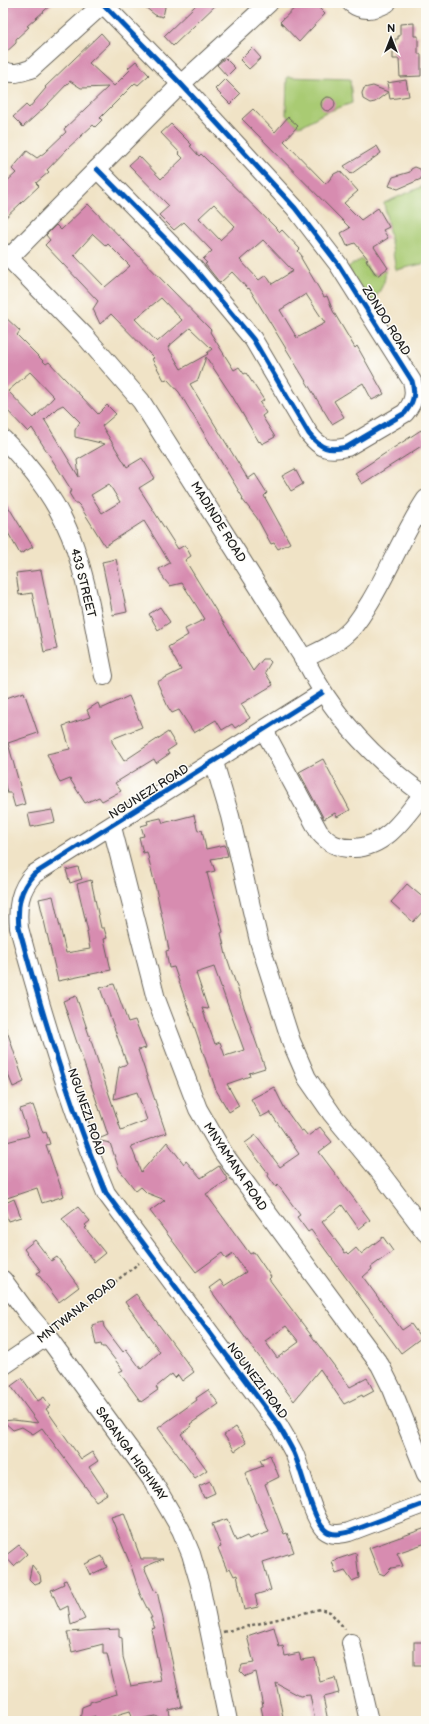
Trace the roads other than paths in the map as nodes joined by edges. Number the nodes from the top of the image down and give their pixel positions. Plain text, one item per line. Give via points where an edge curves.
1 (103, 3) edge
2 (269, 3) edge
3 (351, 3) edge
4 (387, 3) edge
5 (3, 70) edge
6 (181, 84) junction
7 (97, 169) junction
8 (6, 255) edge
9 (419, 402) edge
10 (3, 439) edge
11 (426, 500) edge
12 (303, 659) junction
13 (104, 676) dead end
14 (322, 693) junction
15 (264, 730) junction
16 (214, 762) junction
17 (424, 795) edge
18 (112, 827) junction
19 (426, 1233) edge
20 (3, 1280) edge
21 (47, 1336) junction
22 (3, 1366) edge
23 (426, 1474) edge
24 (426, 1503) edge
25 (351, 1643) road end
26 (228, 1721) edge
27 (369, 1721) edge

1 - 5 street via 31,69 17,74
1 - 6 street, ZONDO ROAD
2 - 6 street
3 - 4 street via 366,9
6 - 7 street
6 - 9 street, ZONDO ROAD via 295,208 338,264 412,381 414,396
7 - 8 street
7 - 9 street, ZONDO ROAD via 193,267 253,339 318,445 337,449 347,447
8 - 12 street, MADINDE ROAD via 94,346 141,401
10 - 13 street, 433 STREET via 37,478 59,513 75,547
11 - 12 street via 362,615 346,634
12 - 14 street, MADINDE ROAD
14 - 15 street, NGUNEZI ROAD
14 - 17 street, MADINDE ROAD via 355,735 393,772
15 - 16 street, NGUNEZI ROAD
15 - 17 street via 319,832 327,842 338,847 360,848 383,838
16 - 18 street, NGUNEZI ROAD
16 - 19 street via 230,816 259,941 291,1041 307,1078 332,1114
18 - 23 street, MNYAMANA ROAD via 156,999 198,1109 224,1154 380,1365
18 - 24 street, NGUNEZI ROAD via 50,863 27,881 17,910 19,928 52,1044 106,1193 279,1426 294,1453 324,1529 337,1534 349,1532
20 - 21 street, SAGANGA HIGHWAY
21 - 22 street, MNTWANA ROAD
21 - 26 street, SAGANGA HIGHWAY via 165,1499 181,1530 191,1554 211,1634
25 - 27 street

